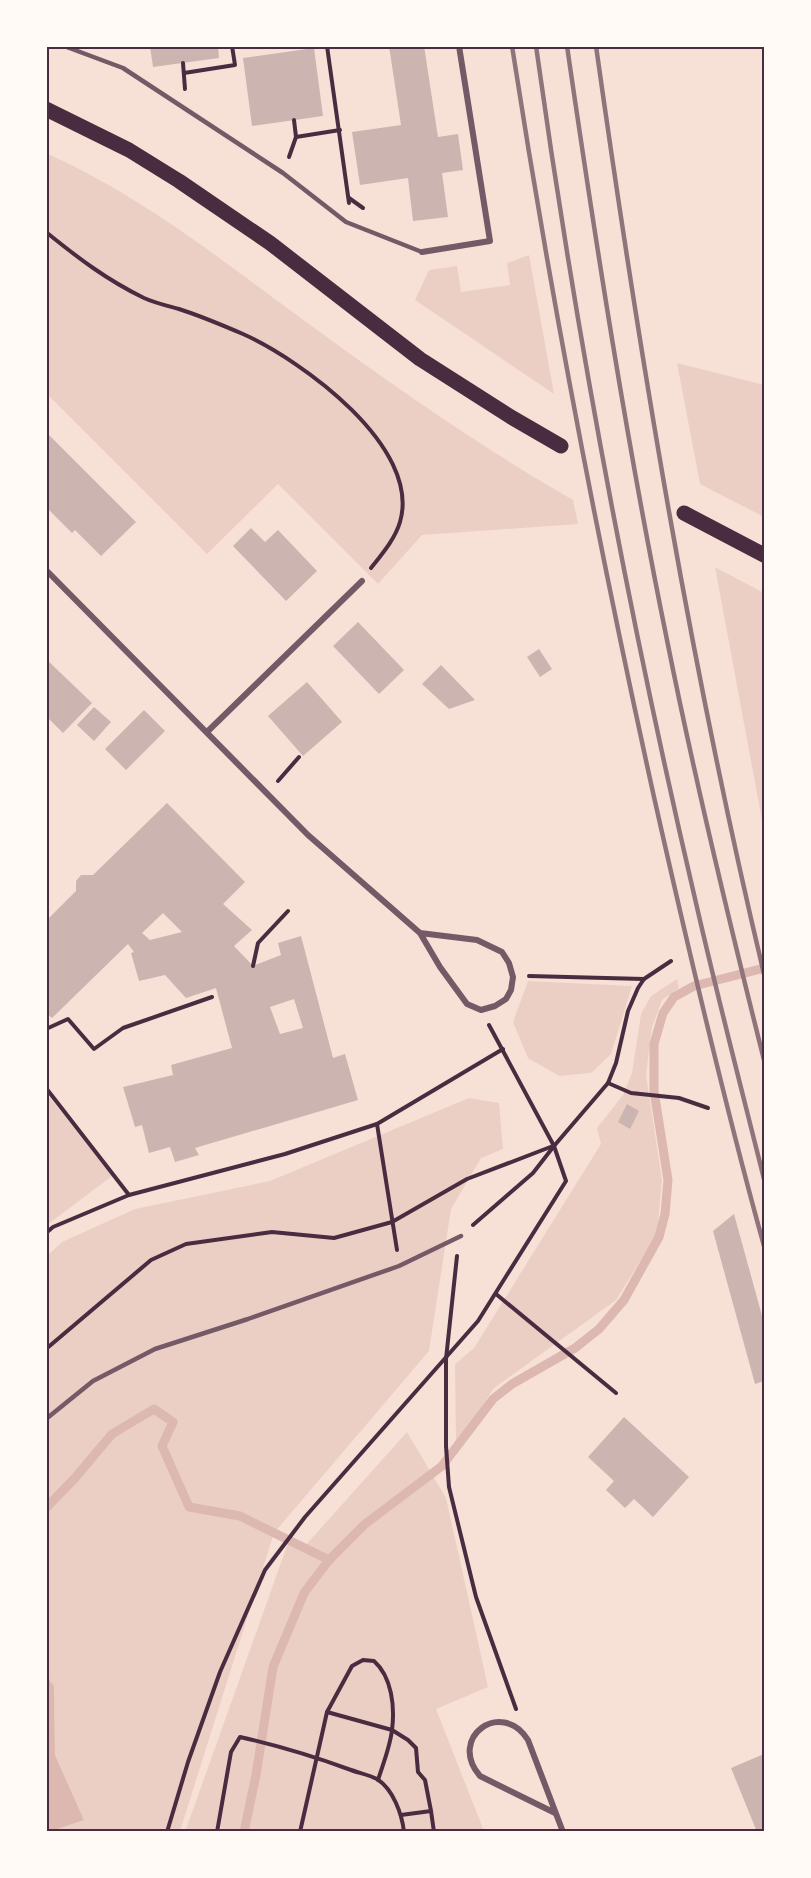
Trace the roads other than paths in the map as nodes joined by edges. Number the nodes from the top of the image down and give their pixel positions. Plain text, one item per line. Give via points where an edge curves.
1 (64, 46) edge
2 (459, 46) edge
3 (46, 109) edge
4 (422, 252) joint
5 (561, 446) dead end
6 (684, 513) dead end
7 (765, 555) edge
8 (46, 570) edge
9 (362, 580) road end
10 (207, 732) junction
11 (420, 933) junction
12 (460, 1236) road end
13 (46, 1419) edge
14 (555, 1813) junction
15 (563, 1832) edge

1 - 4 lane via 123,68 283,174 346,222
2 - 4 street via 490,241
3 - 5 main road via 129,150 179,181 270,243 420,359
6 - 7 main road
8 - 10 street
9 - 10 street
10 - 11 street via 308,835
11 - 11 street via 467,1004 481,1010 506,999 513,977 502,952 477,940
12 - 13 lane via 399,1266 155,1349 93,1381
14 - 14 street via 480,1776 469,1759 477,1731 485,1725 505,1722 522,1732
14 - 15 street

